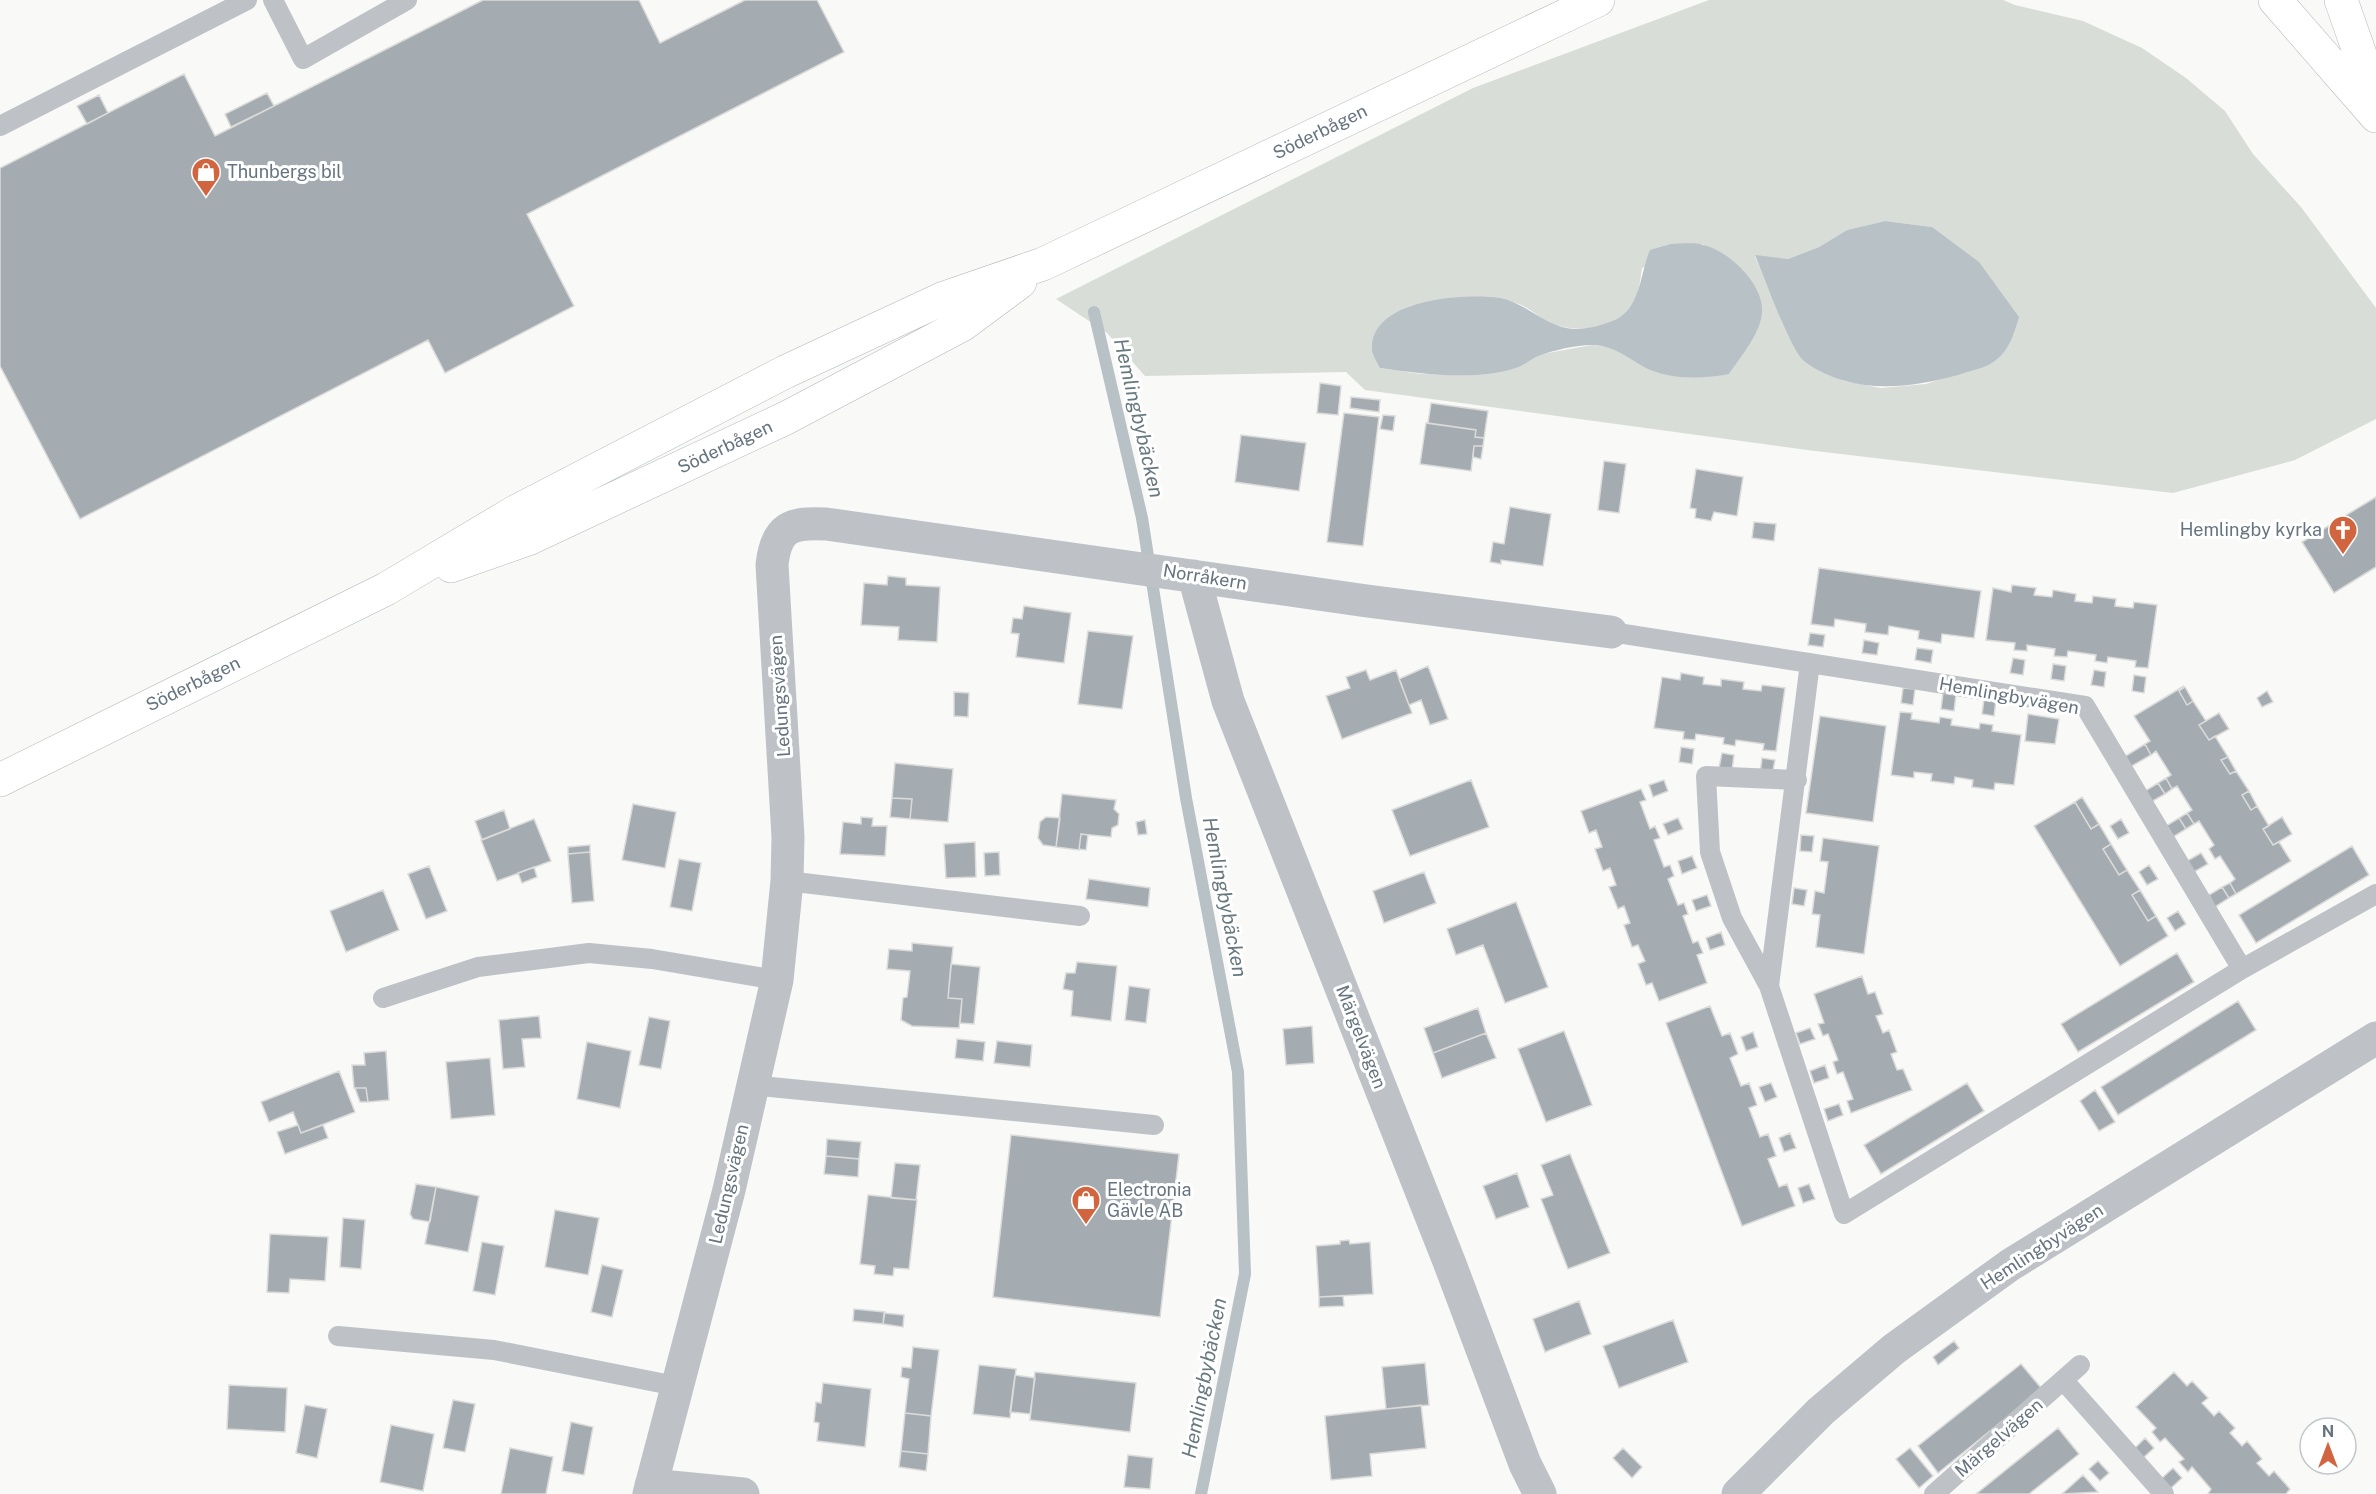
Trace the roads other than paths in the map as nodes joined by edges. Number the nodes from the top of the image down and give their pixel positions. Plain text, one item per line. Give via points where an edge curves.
1 (247, 0) edge
2 (273, 0) edge
3 (408, 0) edge
4 (1598, 0) edge
5 (2275, 0) edge
6 (2341, 0) edge
7 (2376, 100) edge
8 (2376, 116) edge
9 (0, 126) edge
10 (799, 524) joint
11 (1194, 576) junction
12 (1611, 632) joint
13 (1810, 663) junction
14 (0, 780) edge
15 (1797, 780) junction
16 (787, 881) junction
17 (2376, 894) edge
18 (1080, 916) dead end
19 (2242, 969) junction
20 (777, 980) junction
21 (1770, 986) junction
22 (383, 998) dead end
23 (2376, 1038) edge
24 (751, 1085) junction
25 (1154, 1125) dead end
26 (338, 1336) dead end
27 (2080, 1365) dead end
28 (2064, 1381) junction
29 (676, 1386) junction
30 (650, 1489) edge
31 (743, 1494) edge
32 (1540, 1494) edge
33 (1738, 1494) edge
34 (1934, 1494) edge
35 (2164, 1494) edge

1 - 9 lane
2 - 3 lane via 303,59
4 - 14 main road, Söderbågen via 1043,264 944,297 785,372 515,512 386,589
5 - 8 main road
6 - 7 main road
10 - 11 street, Norråkern via 826,524
10 - 16 street, Ledungsvägen via 784,531 778,539 772,565 787,803
11 - 12 street, Norråkern
11 - 32 street, Märgelvägen via 1228,701
12 - 13 lane, Hemlingbyvägen
13 - 15 lane
13 - 19 lane, Hemlingbyvägen via 2085,706
15 - 21 lane
15 - 21 lane via 1706,776 1710,852 1732,918
16 - 18 lane
16 - 20 street, Ledungsvägen
17 - 19 lane
19 - 21 lane via 1844,1214
20 - 22 lane via 652,959 589,953 478,967
20 - 24 street, Ledungsvägen
23 - 33 street, Hemlingbyvägen via 2010,1265 1913,1335 1821,1411
24 - 25 lane
24 - 29 street, Ledungsvägen via 729,1190
26 - 29 lane via 494,1350
27 - 28 lane, Märgelvägen
28 - 34 lane, Märgelvägen
28 - 35 lane
29 - 30 street, Ledungsvägen
30 - 31 street

